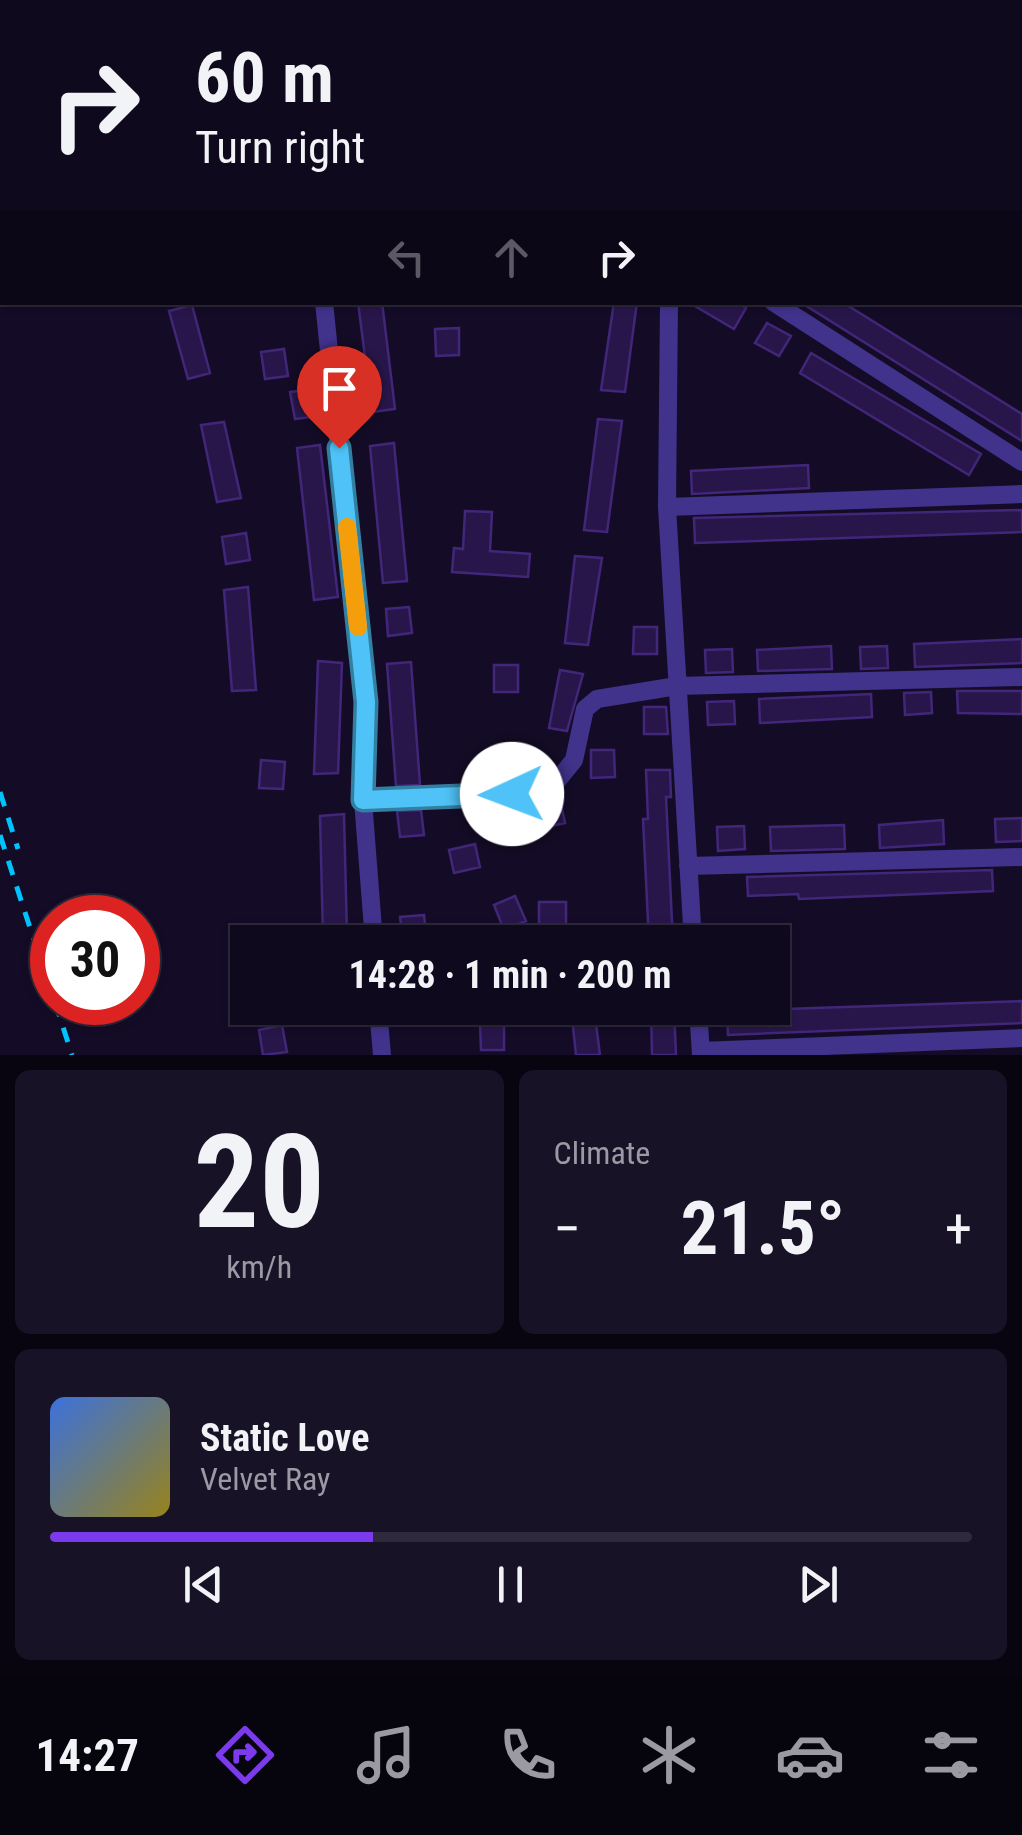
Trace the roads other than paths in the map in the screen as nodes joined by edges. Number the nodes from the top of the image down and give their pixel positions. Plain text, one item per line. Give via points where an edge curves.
1 (324, 305) edge
2 (669, 305) edge
3 (778, 305) edge
4 (1022, 462) edge
5 (1022, 494) edge
6 (667, 508) junction
7 (1022, 677) edge
8 (676, 686) junction
9 (363, 800) junction
10 (1022, 857) edge
11 (688, 866) junction
12 (373, 925) edge
13 (692, 925) edge
14 (379, 1025) edge
15 (699, 1025) edge
16 (1022, 1038) edge
17 (701, 1053) edge
18 (382, 1055) edge

1 - 9 street via 366,702
2 - 6 street
3 - 4 street
5 - 6 street
6 - 8 street
7 - 8 street
8 - 9 street via 597,699 585,709 574,760 552,787
8 - 11 street
9 - 12 street
10 - 11 street
11 - 13 street
14 - 18 street
15 - 17 street
16 - 17 street

